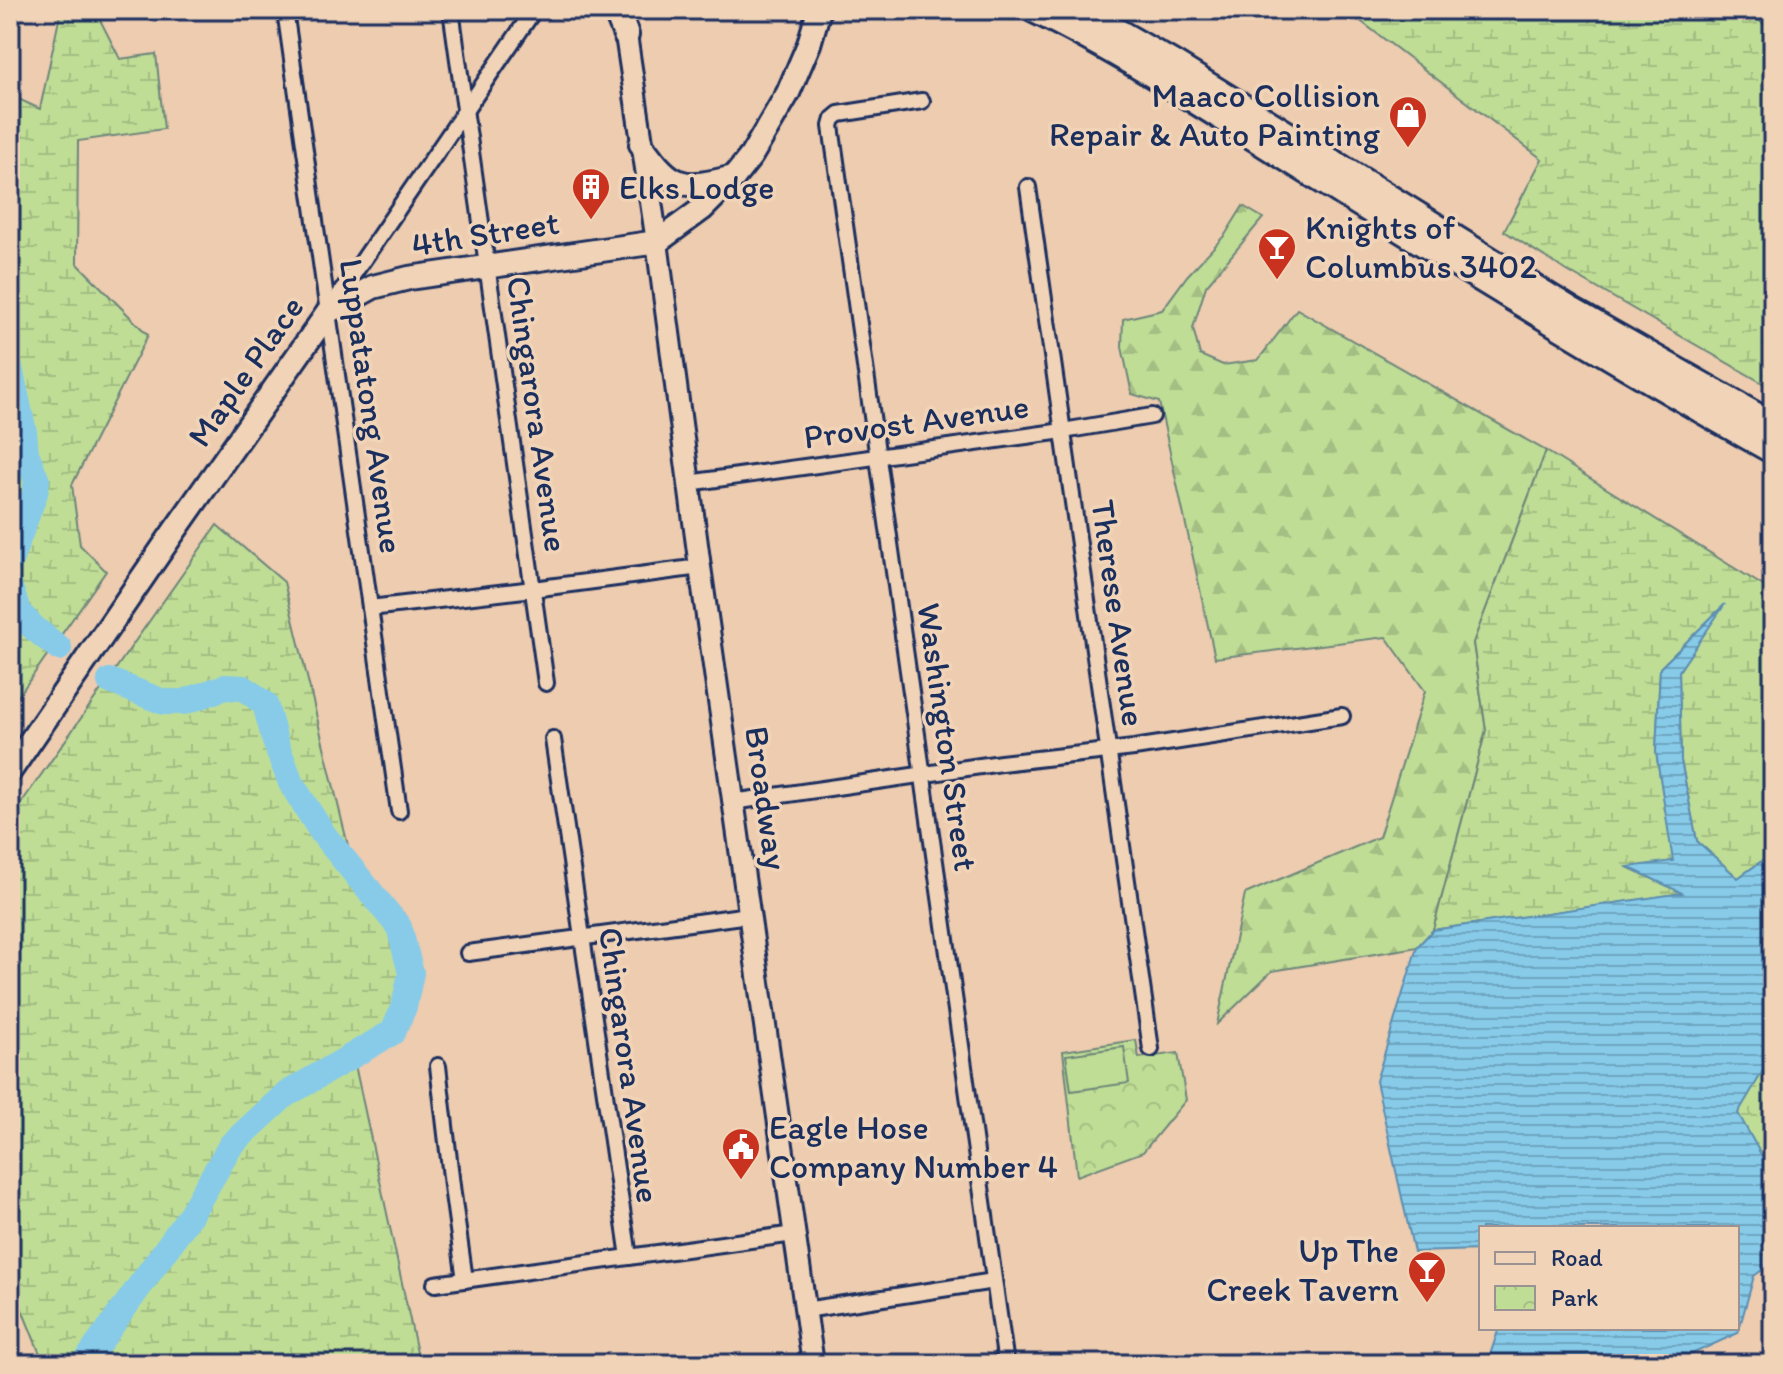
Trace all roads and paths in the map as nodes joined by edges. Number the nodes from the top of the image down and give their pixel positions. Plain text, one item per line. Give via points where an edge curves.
1 (285, 10) edge
2 (451, 10) edge
3 (534, 10) edge
4 (616, 10) edge
5 (626, 10) edge
6 (819, 10) edge
7 (1034, 10) edge
8 (1080, 10) edge
9 (626, 35) junction
10 (922, 101) dead end
11 (465, 113) junction
12 (641, 144) junction
13 (735, 176) junction
14 (1028, 187) dead end
15 (657, 242) junction
16 (487, 266) junction
17 (329, 311) junction
18 (1152, 416) dead end
19 (1773, 425) edge
20 (1063, 431) junction
21 (1773, 451) edge
22 (878, 457) junction
23 (688, 483) junction
24 (700, 567) junction
25 (533, 589) junction
26 (370, 608) junction
27 (546, 683) dead end
28 (1342, 716) dead end
29 (553, 739) dead end
30 (1108, 750) junction
31 (10, 771) edge
32 (923, 775) junction
33 (733, 802) junction
34 (399, 811) dead end
35 (749, 915) junction
36 (582, 938) junction
37 (468, 953) dead end
38 (1151, 1049) dead end
39 (438, 1066) dead end
40 (794, 1234) junction
41 (629, 1257) junction
42 (465, 1280) junction
43 (994, 1281) junction
44 (435, 1284) dead end
45 (805, 1310) junction
46 (813, 1364) edge
47 (1006, 1364) edge

1 - 17 street, Luppatatong Avenue
2 - 11 street, Chingarora Avenue
3 - 11 street, Maple Place
4 - 9 highway
5 - 9 highway
6 - 13 main road via 788,93
7 - 21 highway via 1156,77 1437,253
8 - 19 highway via 1571,310
9 - 12 main road, Broadway
10 - 22 street, Washington Street via 839,114 831,126
11 - 16 street, Chingarora Avenue
11 - 17 street, Maple Place
12 - 13 main road via 679,183 702,185
12 - 15 main road, Broadway
13 - 15 main road
14 - 20 street, Therese Avenue
15 - 16 main road, 4th Street
15 - 23 main road, Broadway
16 - 17 main road, 4th Street via 373,287
16 - 25 street, Chingarora Avenue
17 - 26 street, Luppatatong Avenue
17 - 31 main road, Maple Place
18 - 20 street, Provost Avenue
20 - 22 street, Provost Avenue
20 - 30 street, Therese Avenue
22 - 23 street, Provost Avenue
22 - 32 street, Washington Street
23 - 24 main road, Broadway
24 - 25 street
24 - 33 main road, Broadway
25 - 26 street
25 - 27 street, Chingarora Avenue
26 - 34 street, Luppatatong Avenue
28 - 30 street
29 - 36 street, Chingarora Avenue
30 - 32 street
30 - 38 street, Therese Avenue
32 - 33 street
32 - 43 street, Washington Street
33 - 35 main road, Broadway
35 - 36 street
35 - 40 main road, Broadway
36 - 37 street
36 - 41 street, Chingarora Avenue
39 - 42 street
40 - 41 street
40 - 45 main road, Broadway
41 - 42 street
42 - 44 street
43 - 45 street
43 - 47 street, Washington Street
45 - 46 main road, Broadway

